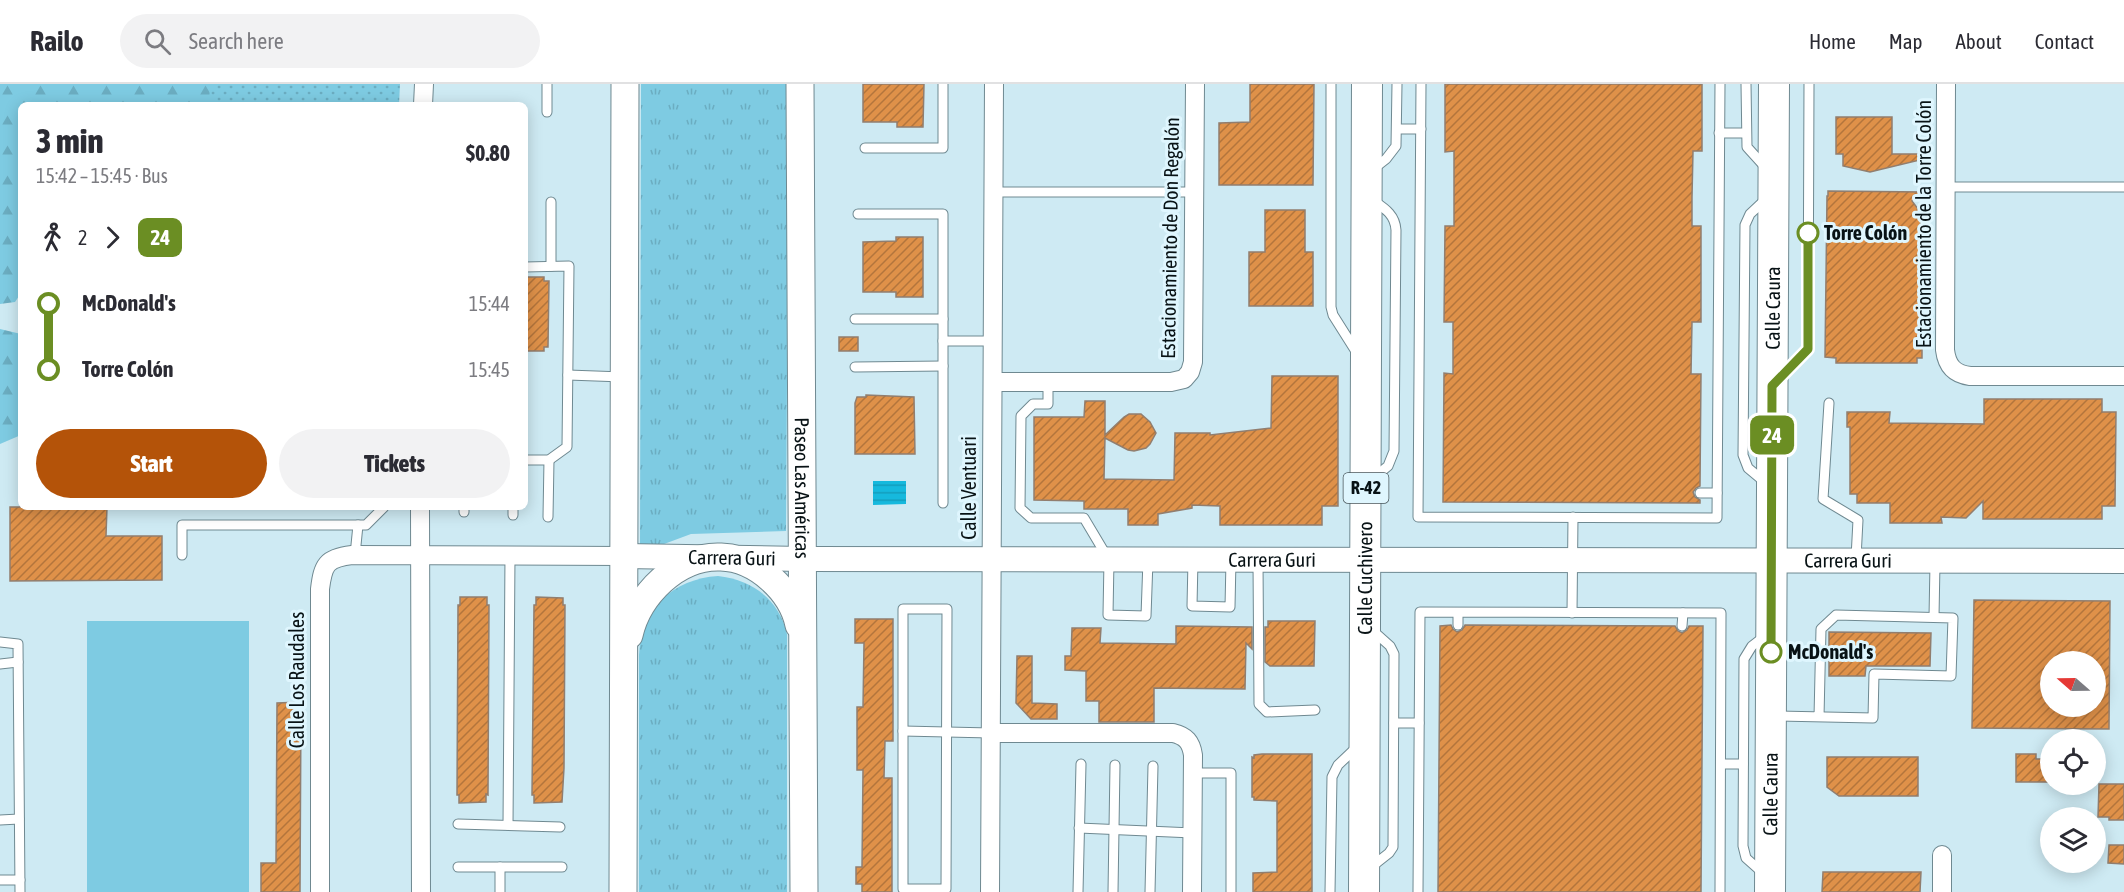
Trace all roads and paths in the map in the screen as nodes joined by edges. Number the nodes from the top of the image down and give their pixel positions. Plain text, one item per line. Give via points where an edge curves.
1 (424, 84) edge
2 (547, 84) edge
3 (625, 84) edge
4 (800, 84) edge
5 (943, 84) edge
6 (994, 84) edge
7 (1195, 84) edge
8 (1331, 84) edge
9 (1368, 84) edge
10 (1397, 84) edge
11 (1421, 84) edge
12 (1720, 84) edge
13 (1746, 84) edge
14 (1774, 84) edge
15 (1809, 84) edge
16 (1946, 84) edge
17 (423, 102) edge
18 (547, 112) dead end
19 (1397, 129) junction
20 (1421, 129) junction
21 (1719, 133) junction
22 (1746, 133) junction
23 (865, 148) dead end
24 (1774, 184) junction
25 (1367, 185) junction
26 (1946, 187) junction
27 (2124, 187) edge
28 (993, 192) junction
29 (1194, 192) junction
30 (551, 202) dead end
31 (858, 214) dead end
32 (551, 266) junction
33 (528, 267) edge
34 (943, 319) junction
35 (855, 320) dead end
36 (943, 341) junction
37 (993, 341) junction
38 (943, 366) junction
39 (855, 367) dead end
40 (1366, 368) junction
41 (568, 375) junction
42 (2124, 376) edge
43 (625, 377) junction
44 (993, 382) junction
45 (1048, 382) junction
46 (1772, 386) junction
47 (1829, 403) dead end
48 (528, 460) edge
49 (549, 460) junction
50 (1366, 484) junction
51 (1772, 489) junction
52 (1700, 493) dead end
53 (1717, 493) junction
54 (943, 503) dead end
55 (381, 510) edge
56 (420, 510) edge
57 (548, 517) dead end
58 (1573, 517) junction
59 (357, 525) junction
60 (183, 555) dead end
61 (355, 555) junction
62 (419, 555) junction
63 (510, 556) junction
64 (624, 556) junction
65 (721, 556) junction
66 (802, 559) junction
67 (992, 560) junction
68 (1109, 560) junction
69 (1148, 560) junction
70 (1193, 560) junction
71 (1231, 560) junction
72 (1258, 560) junction
73 (1365, 560) junction
74 (1573, 560) junction
75 (1772, 560) junction
76 (1856, 561) junction
77 (1935, 561) junction
78 (2124, 561) edge
79 (1458, 612) junction
80 (1572, 613) junction
81 (1683, 613) junction
82 (1934, 617) junction
83 (1365, 623) junction
84 (1458, 625) dead end
85 (1682, 626) dead end
86 (1771, 631) junction
87 (0, 642) edge
88 (804, 646) junction
89 (624, 658) junction
90 (18, 662) junction
91 (0, 664) edge
92 (1315, 711) dead end
93 (1771, 716) junction
94 (1819, 717) junction
95 (1394, 723) junction
96 (1419, 723) junction
97 (903, 731) junction
98 (946, 732) junction
99 (991, 733) junction
100 (1364, 741) junction
101 (1081, 764) dead end
102 (1720, 764) junction
103 (1743, 764) junction
104 (1115, 765) dead end
105 (1153, 766) dead end
106 (1193, 773) junction
107 (20, 819) junction
108 (0, 820) edge
109 (458, 824) dead end
110 (508, 825) junction
111 (560, 826) dead end
112 (1079, 828) junction
113 (1114, 830) junction
114 (1152, 831) junction
115 (1193, 833) junction
116 (1942, 855) dead end
117 (458, 867) dead end
118 (500, 867) junction
119 (562, 867) dead end
120 (0, 880) edge
121 (20, 880) junction
122 (1364, 882) edge
123 (1770, 886) edge
124 (20, 892) edge
125 (320, 892) edge
126 (421, 892) edge
127 (500, 892) edge
128 (623, 892) edge
129 (804, 892) edge
130 (990, 892) edge
131 (1078, 892) edge
132 (1113, 892) edge
133 (1150, 892) edge
134 (1192, 892) edge
135 (1231, 892) edge
136 (1330, 892) edge
137 (1418, 892) edge
138 (1720, 892) edge
139 (1942, 892) edge

1 - 17 street
2 - 18 lane
3 - 43 main road
4 - 66 main road, Paseo Las Américas
5 - 23 lane via 943,148
6 - 28 street, Calle Ventuari
7 - 29 street, Estacionamiento de Don Regalón
8 - 40 lane via 1330,307
9 - 25 main road, Calle Cuchivero / R-42
10 - 19 lane
11 - 20 lane
12 - 21 lane
13 - 22 lane
14 - 24 main road, Calle Caura
15 - 46 lane via 1808,349
16 - 26 street, Estacionamiento de la Torre Colón
19 - 20 lane
19 - 25 lane via 1393,152
20 - 58 lane via 1418,517
21 - 22 lane
21 - 53 lane
22 - 24 lane via 1747,147
24 - 46 main road, Calle Caura
24 - 51 lane via 1745,225 1743,455 1748,468
25 - 40 main road, Calle Cuchivero / R-42
25 - 50 lane via 1391,214 1396,230 1394,451 1388,466
26 - 27 lane
26 - 42 street, Estacionamiento de la Torre Colón via 1945,350 1951,368 1970,376
28 - 29 lane
28 - 37 street, Calle Ventuari
29 - 45 street, Estacionamiento de Don Regalón via 1193,362 1184,379
30 - 32 lane
31 - 34 lane via 943,214
32 - 33 lane
32 - 41 lane via 569,266
34 - 35 lane
34 - 36 lane
36 - 37 lane
36 - 38 lane
37 - 44 street, Calle Ventuari
38 - 39 lane
38 - 54 lane
40 - 50 main road, Calle Cuchivero / R-42
41 - 43 lane
41 - 49 lane via 567,447
43 - 64 main road
44 - 45 street, Estacionamiento de Don Regalón
44 - 67 street, Calle Ventuari
45 - 68 lane via 1048,404 1033,404 1021,416 1020,508 1031,518 1084,518
46 - 51 main road, Calle Caura
47 - 76 lane via 1823,499 1858,520
48 - 49 lane
49 - 57 lane
50 - 73 main road, Calle Cuchivero / R-42
51 - 75 main road, Calle Caura
52 - 53 lane
53 - 58 lane via 1717,518
55 - 59 lane via 366,525
56 - 62 street
58 - 74 lane
59 - 60 lane via 182,525
59 - 61 lane
61 - 62 street, Calle Los Raudales
61 - 125 street, Calle Los Raudales via 334,558 326,564 320,589
62 - 63 street, Carrera Guri
62 - 126 street
63 - 64 street, Carrera Guri
63 - 110 lane
64 - 65 street, Carrera Guri
64 - 89 main road
65 - 66 street, Carrera Guri
65 - 88 main road via 758,569 775,581 797,613
65 - 89 main road via 690,564 659,582 637,611
66 - 67 street, Carrera Guri
66 - 88 main road, Paseo Las Américas
67 - 68 street, Carrera Guri
67 - 99 street, Calle Ventuari
68 - 69 street, Carrera Guri
68 - 69 lane via 1108,615 1146,616
69 - 70 street, Carrera Guri
70 - 71 street, Carrera Guri
70 - 71 lane via 1192,606 1230,607
71 - 72 street, Carrera Guri
72 - 73 street, Carrera Guri
72 - 92 lane via 1259,704 1267,712
73 - 74 street, Carrera Guri
73 - 83 main road, Calle Cuchivero / R-42
74 - 75 street, Carrera Guri
74 - 80 lane
75 - 76 street, Carrera Guri
75 - 86 main road, Calle Caura
76 - 77 street, Carrera Guri
77 - 78 street, Carrera Guri
77 - 82 lane
79 - 80 lane
79 - 84 lane
79 - 96 lane via 1420,612
80 - 81 lane
81 - 85 lane
81 - 102 lane via 1722,613
82 - 94 lane via 1836,615 1821,630
82 - 94 lane via 1953,618 1952,676 1874,674 1873,718
83 - 95 lane via 1393,650
83 - 100 main road, Calle Cuchivero / R-42
86 - 93 main road, Calle Caura
86 - 103 lane via 1744,658
87 - 90 lane via 18,644
88 - 129 main road, Paseo Las Américas
89 - 128 main road
90 - 91 lane
90 - 107 lane
93 - 94 lane
93 - 123 main road, Calle Caura
95 - 96 lane
95 - 122 lane via 1392,847
96 - 137 lane
97 - 98 lane
97 - 98 lane via 903,609 947,609
97 - 98 lane via 903,889 946,889
98 - 99 lane
99 - 106 street via 1178,734 1191,744
99 - 130 street, Calle Ventuari
100 - 122 main road, Calle Cuchivero / R-42
100 - 136 lane via 1332,777
101 - 112 lane
102 - 103 lane
102 - 138 lane
103 - 123 lane via 1744,855
104 - 113 lane
105 - 114 lane
106 - 115 street
106 - 135 lane via 1231,773
107 - 108 lane
107 - 121 lane
109 - 110 lane
110 - 111 lane
112 - 113 lane
112 - 131 lane
113 - 114 lane
113 - 132 lane
114 - 115 lane
114 - 133 lane
115 - 134 street
116 - 139 street
117 - 118 lane
118 - 119 lane
118 - 127 lane
120 - 121 lane
121 - 124 lane

